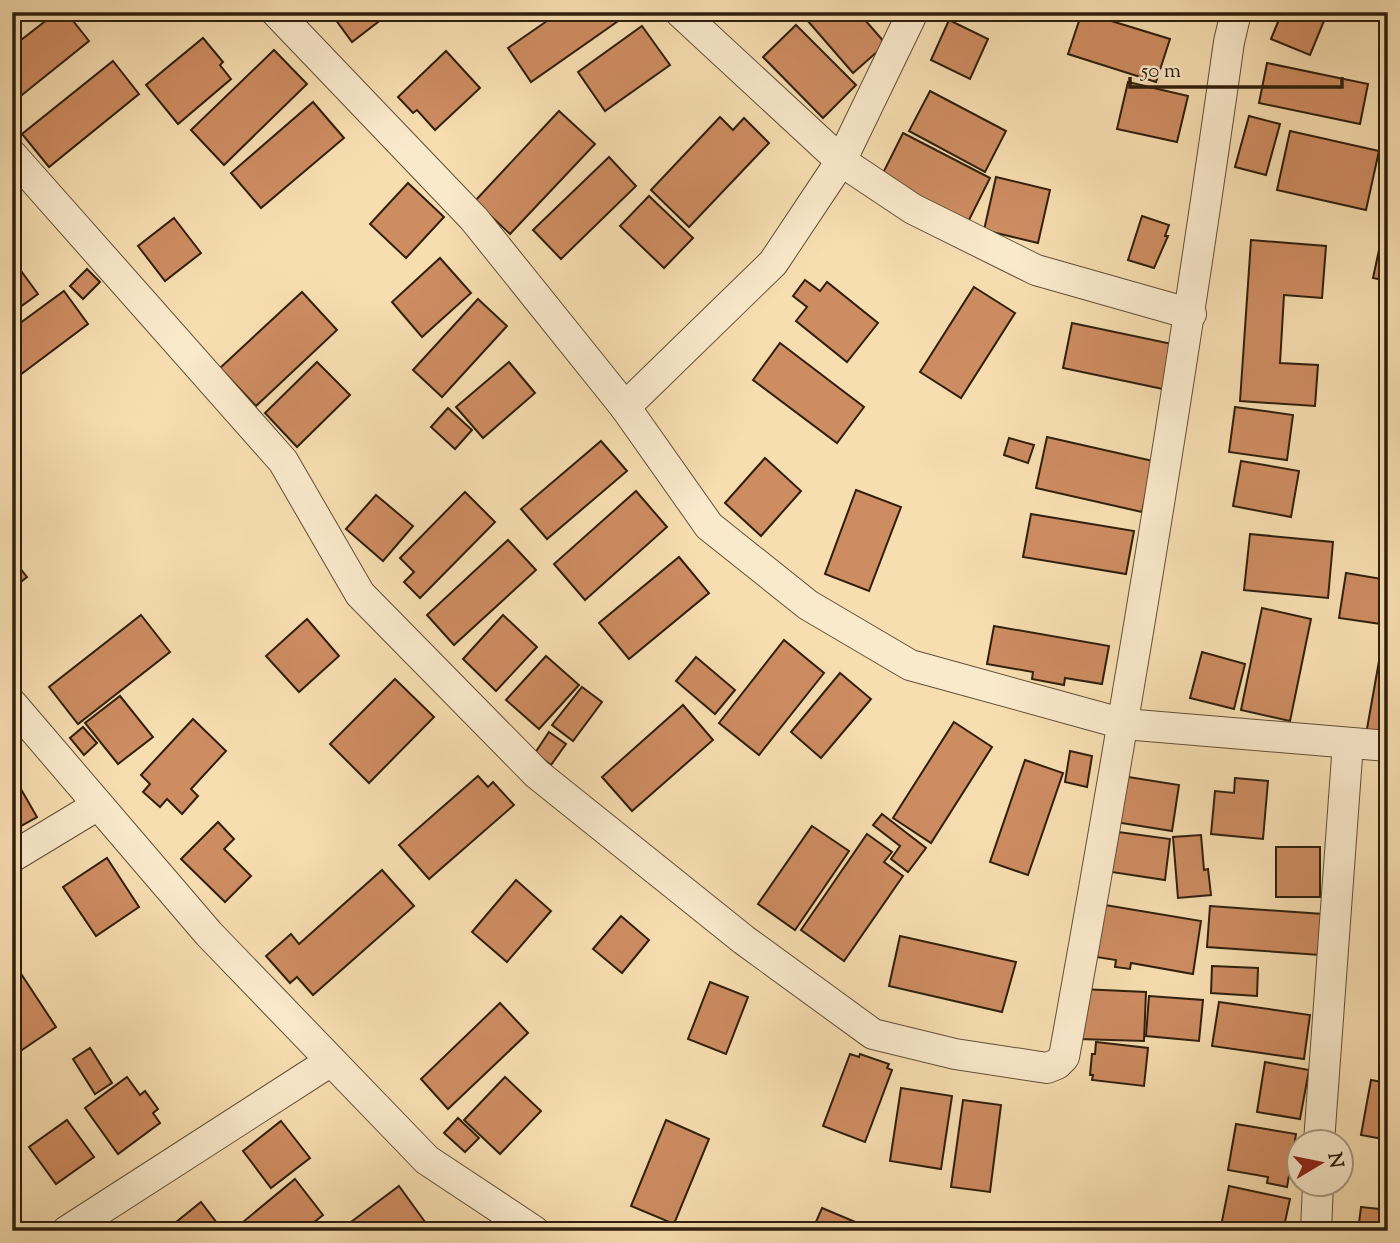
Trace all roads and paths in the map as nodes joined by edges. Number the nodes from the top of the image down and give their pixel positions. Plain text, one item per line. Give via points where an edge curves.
1 (276, 12) edge
2 (680, 12) edge
3 (914, 12) edge
4 (1236, 12) edge
5 (12, 155) edge
6 (841, 161) junction
7 (1191, 314) junction
8 (625, 407) junction
9 (12, 704) edge
10 (1124, 724) junction
11 (1348, 743) junction
12 (1388, 746) edge
13 (99, 805) junction
14 (12, 857) edge
15 (331, 1061) junction
16 (1321, 1128) edge
17 (1317, 1198) edge
18 (67, 1231) edge
19 (534, 1231) edge
20 (1315, 1231) edge

1 - 8 street via 474,219
2 - 6 street
3 - 6 street
4 - 7 street
5 - 10 street via 284,461 360,594 537,774 744,940 873,1034 955,1054 1047,1068 1064,1057
6 - 7 street via 913,209 1036,270
6 - 8 street via 773,263
7 - 10 street
8 - 10 street via 709,526 808,605 910,665
9 - 13 street
10 - 11 street
11 - 12 street
11 - 16 street
13 - 14 street
13 - 15 street via 209,934
15 - 18 street
15 - 19 street via 427,1160
17 - 20 street

